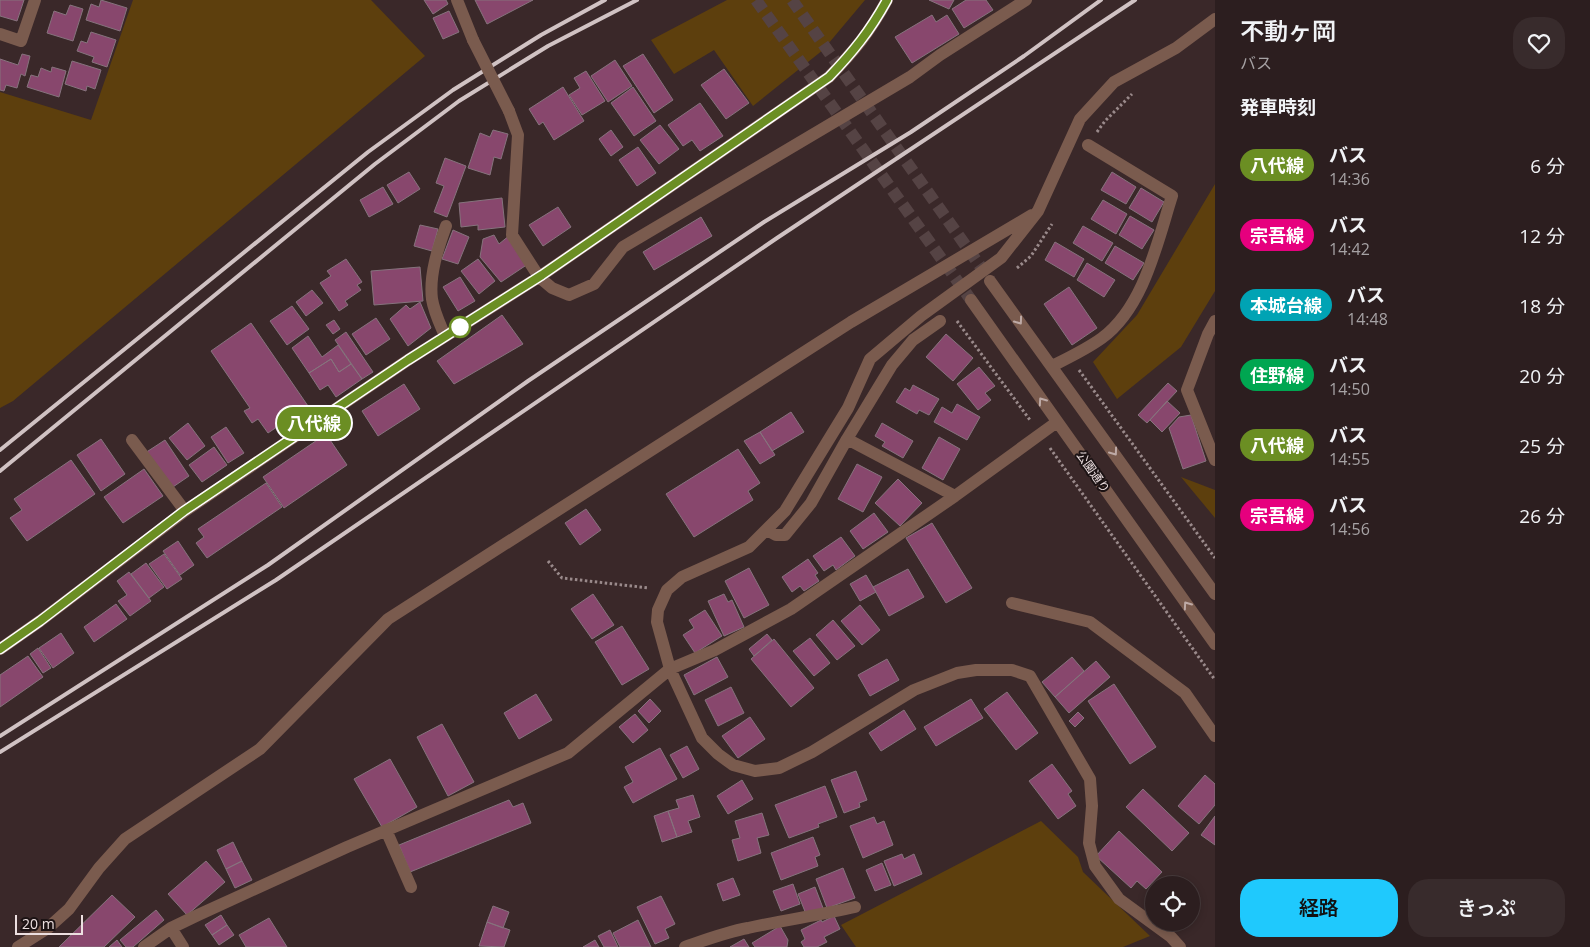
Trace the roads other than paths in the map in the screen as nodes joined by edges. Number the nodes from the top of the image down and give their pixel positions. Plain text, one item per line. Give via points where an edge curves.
1 (35, 0) edge
2 (457, 0) edge
3 (887, 0) edge
4 (1026, 0) edge
5 (1215, 19) edge
6 (0, 34) edge
7 (1088, 145) dead end
8 (1038, 211) junction
9 (446, 226) dead end
10 (539, 277) junction
11 (990, 281) tunnel mouth
12 (971, 300) tunnel mouth
13 (1215, 320) edge
14 (940, 321) dead end
15 (445, 336) junction
16 (1052, 366) junction
17 (1057, 422) junction
18 (847, 439) junction
19 (132, 440) dead end
20 (1215, 460) edge
21 (955, 496) junction
22 (184, 511) junction
23 (767, 530) junction
24 (1215, 594) edge
25 (1012, 603) dead end
26 (1215, 644) edge
27 (0, 649) edge
28 (670, 669) junction
29 (1215, 736) edge
30 (386, 830) junction
31 (411, 886) dead end
32 (855, 907) dead end
33 (171, 928) junction
34 (18, 947) edge
35 (144, 947) edge
36 (183, 947) edge
37 (685, 947) edge
38 (1180, 947) edge

1 - 6 street via 21,41
2 - 10 street, bridge via 518,135 512,235
3 - 10 street via 873,27 829,77
4 - 10 street via 910,77 623,247 594,284 570,295 552,288
5 - 8 street via 1176,48 1114,82 1080,118
7 - 16 street via 1172,196 1146,276 1124,316 1102,338
8 - 23 street via 1001,258 921,316 870,359 842,417 785,510
8 - 34 street via 851,322 388,619 260,749 125,839 69,909 48,928
9 - 15 street via 438,248 432,298
10 - 15 street
11 -> 16 street
17 -> 12 street, 公園通り
13 - 20 street via 1187,390
14 - 18 street via 913,340 892,365
15 - 22 street
16 -> 24 street
17 - 21 street
26 -> 17 street, 公園通り
18 - 21 street
18 - 23 street via 811,503 785,535 776,536
19 - 22 street
21 - 28 street via 791,609 716,650
22 - 27 street
23 - 28 street via 749,547 682,577 667,590 658,610 657,622
25 - 29 street via 1090,622 1185,693
28 - 30 street via 568,753
28 - 38 street via 702,738 734,766 755,771 779,768 812,752 914,690 957,674 976,670 1012,670 1030,676 1090,779 1089,843 1095,866 1119,900
30 - 31 street
30 - 33 street
32 - 37 street via 714,936
33 - 35 street
33 - 36 street

